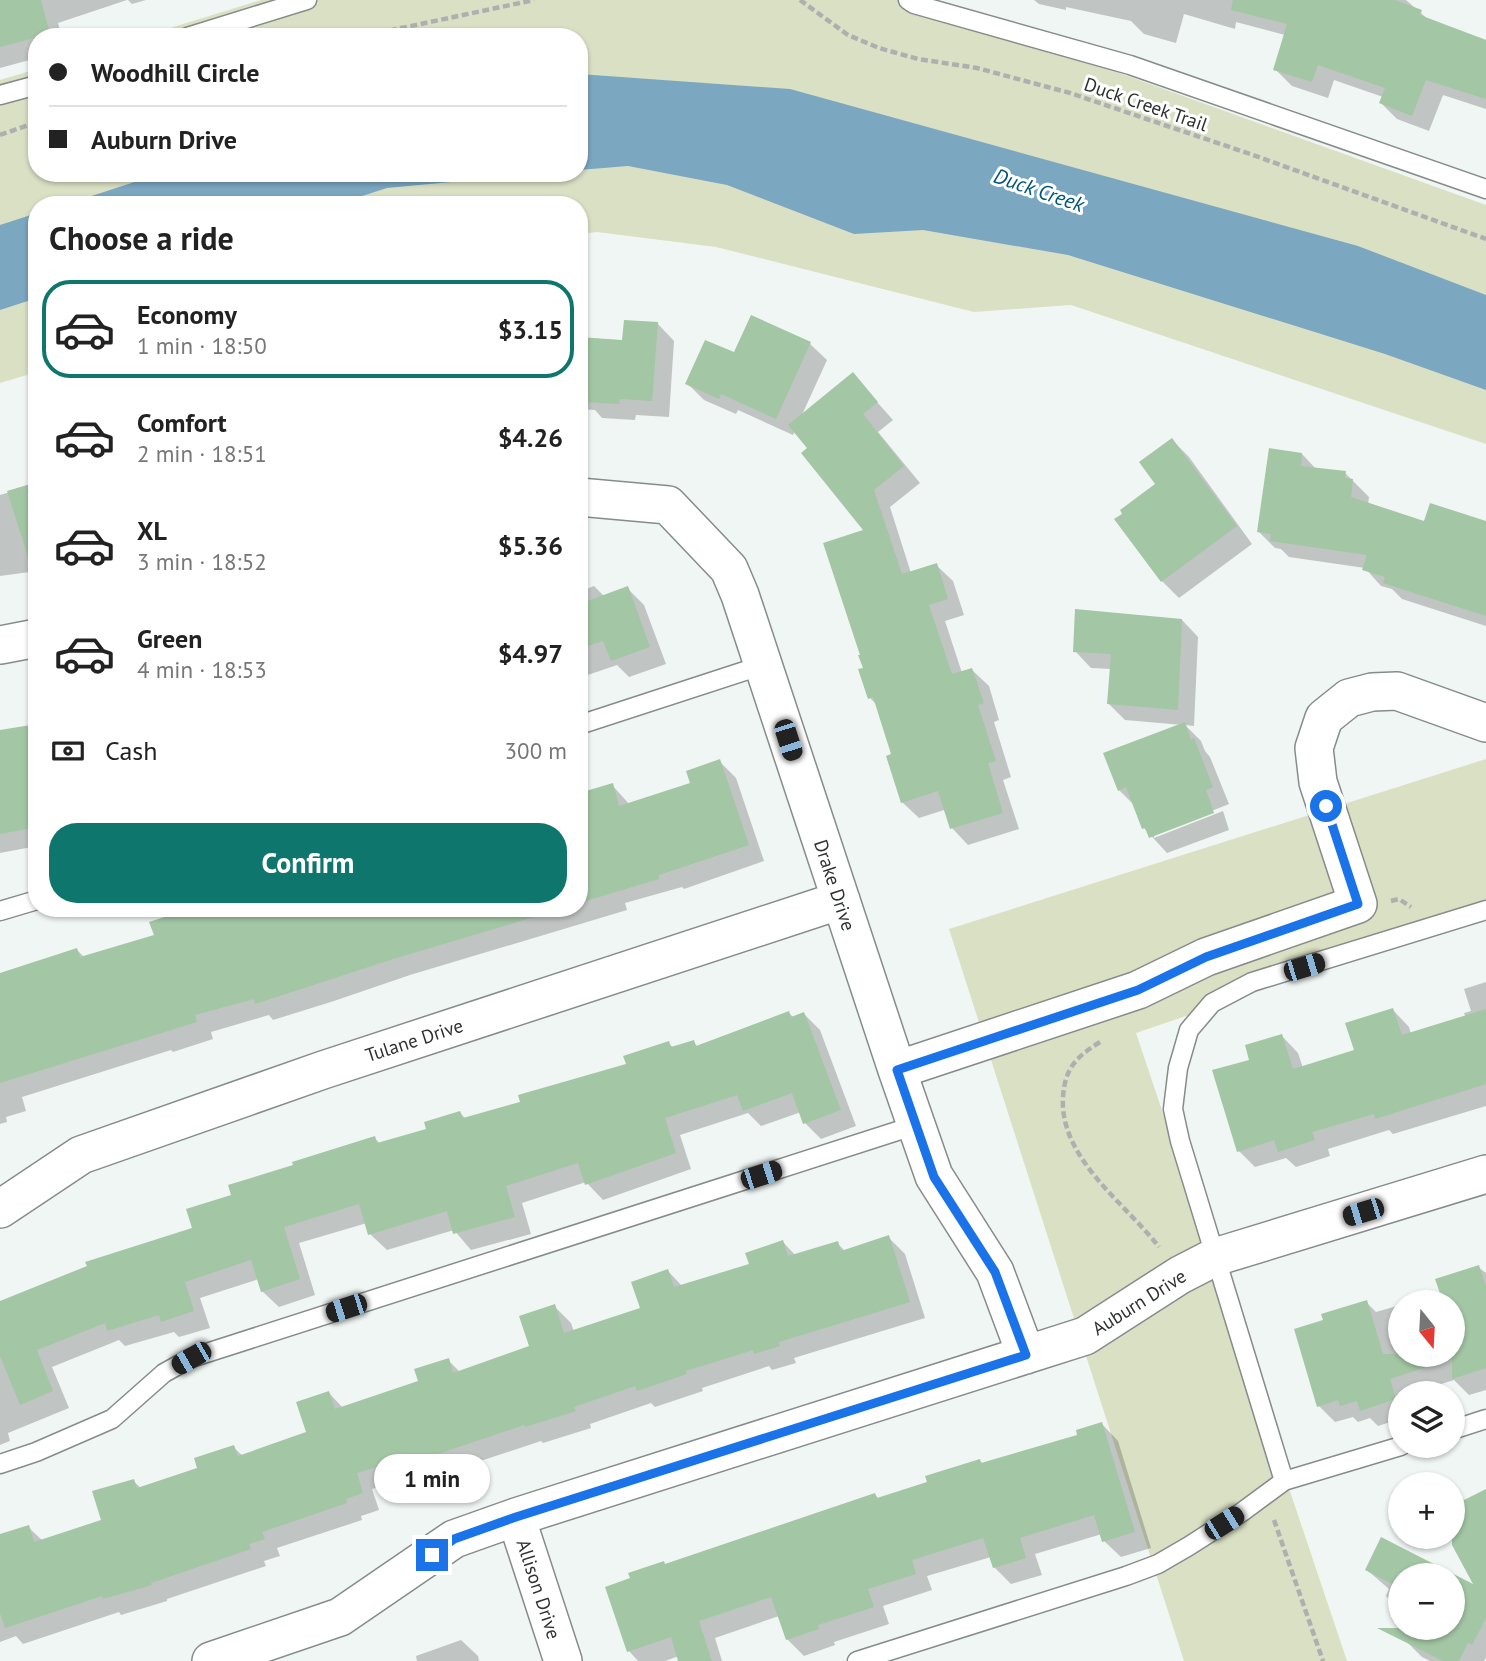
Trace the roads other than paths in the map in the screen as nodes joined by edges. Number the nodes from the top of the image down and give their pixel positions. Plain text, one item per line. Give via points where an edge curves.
1 (307, 0) edge
2 (908, 0) edge
3 (216, 28) edge
4 (28, 87) edge
5 (0, 95) edge
6 (1486, 189) edge
7 (588, 498) edge
8 (28, 640) edge
9 (0, 645) edge
10 (763, 665) junction
11 (588, 722) edge
12 (1486, 723) edge
13 (841, 900) junction
14 (28, 903) edge
15 (0, 911) edge
16 (1486, 911) edge
17 (897, 1070) junction
18 (916, 1125) junction
19 (1486, 1174) edge
20 (0, 1209) edge
21 (1215, 1257) junction
22 (1026, 1355) junction
23 (1486, 1419) edge
24 (1465, 1426) edge
25 (1388, 1450) edge
26 (0, 1464) edge
27 (1284, 1481) junction
28 (516, 1517) junction
29 (211, 1661) edge
30 (563, 1661) edge
31 (857, 1661) edge

1 - 3 lane
2 - 6 lane via 1130,65
4 - 5 lane
7 - 10 street, Drake Drive via 668,505 729,569
8 - 9 street
10 - 11 lane
10 - 13 street, Drake Drive
12 - 17 street via 1397,691 1349,698 1324,718 1314,748 1318,782 1358,904 1206,957 1138,990
13 - 17 street, Drake Drive
13 - 20 street, Tulane Drive via 323,1070 81,1155
14 - 15 lane
16 - 21 lane via 1252,982 1212,1003 1189,1030 1173,1109
17 - 18 street, Drake Drive
18 - 22 street, Drake Drive via 934,1177 995,1272
18 - 26 lane via 191,1358 164,1373 112,1419
19 - 21 street, Auburn Drive
21 - 22 street, Auburn Drive via 1085,1336
21 - 27 lane
22 - 28 street, Auburn Drive
23 - 24 lane
25 - 27 lane
27 - 31 lane via 1158,1564
28 - 29 street, Auburn Drive via 454,1539 340,1617
28 - 30 street, Allison Drive

